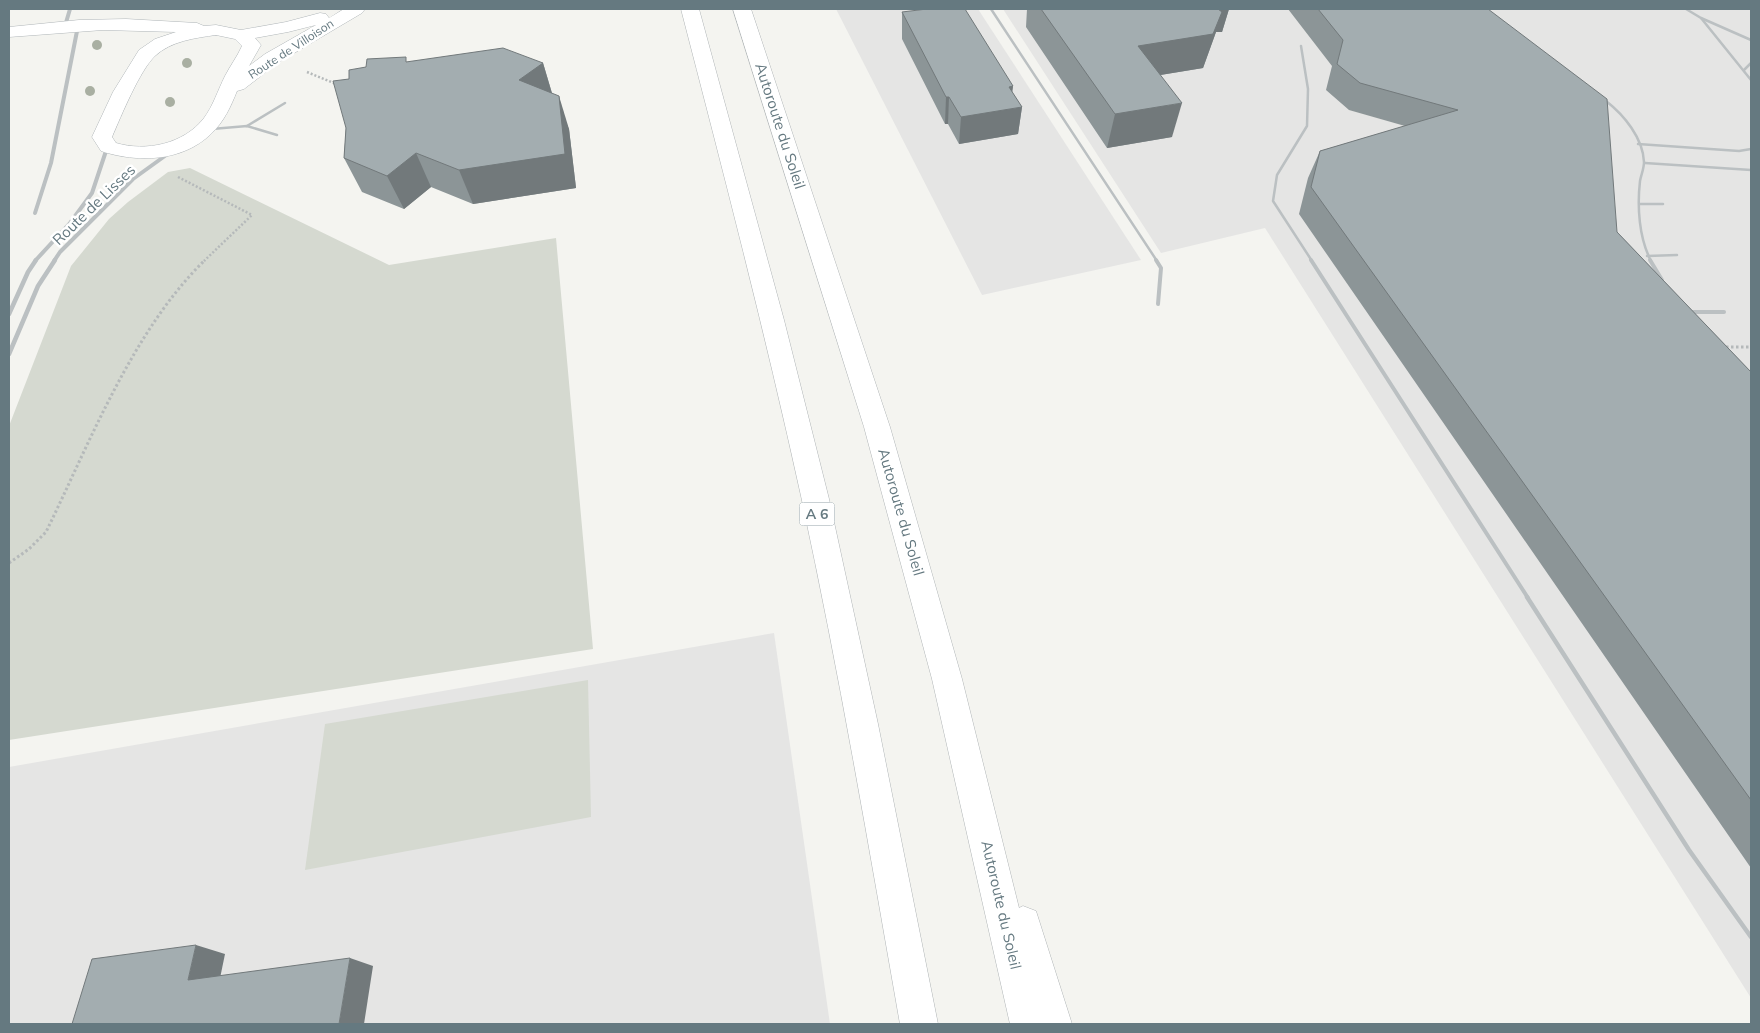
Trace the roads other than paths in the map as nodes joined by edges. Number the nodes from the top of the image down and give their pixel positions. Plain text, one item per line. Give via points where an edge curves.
1 (355, 9) edge
2 (690, 9) edge
3 (742, 9) edge
4 (991, 9) edge
5 (1686, 9) edge
6 (1701, 18) junction
7 (71, 20) edge
8 (118, 25) junction
9 (216, 30) junction
10 (9, 32) edge
11 (241, 34) junction
12 (1751, 40) edge
13 (1301, 46) dead end
14 (152, 49) junction
15 (1751, 63) edge
16 (1744, 70) junction
17 (1751, 80) edge
18 (228, 92) junction
19 (1606, 100) edge
20 (285, 103) dead end
21 (247, 126) junction
22 (204, 130) junction
23 (277, 135) dead end
24 (187, 142) junction
25 (1638, 144) junction
26 (108, 147) junction
27 (1751, 150) edge
28 (1645, 163) junction
29 (1751, 170) edge
30 (1640, 204) junction
31 (1663, 204) dead end
32 (35, 213) dead end
33 (1677, 255) dead end
34 (1647, 256) junction
35 (1663, 281) edge
36 (1158, 304) dead end
37 (1686, 306) edge
38 (1692, 312) junction
39 (1724, 312) dead end
40 (9, 314) edge
41 (1726, 347) edge
42 (9, 354) edge
43 (947, 679) junction
44 (1751, 937) edge
45 (919, 1024) edge
46 (1029, 1024) edge
47 (1053, 1024) edge

1 - 11 main road, Route de Villoison via 288,27
1 - 18 main road, Route de Villoison via 272,58
2 - 45 main road, A 6 via 798,425 852,673
3 - 43 main road, Autoroute du Soleil via 877,427
4 - 36 lane via 1161,268
5 - 6 lane
6 - 12 lane
6 - 16 lane
7 - 8 main road
7 - 10 main road
7 - 32 street via 51,163
8 - 9 main road
8 - 14 main road
9 - 11 main road, Route de Villoison
9 - 14 main road via 193,32
11 - 18 main road via 252,45
13 - 44 lane via 1308,90 1307,126 1277,175 1273,201 1689,850
14 - 26 main road via 133,74 109,119 102,137
15 - 16 lane
16 - 17 lane
18 - 22 main road
19 - 25 lane via 1624,118
20 - 21 lane
21 - 22 lane
21 - 23 lane
22 - 24 main road
24 - 26 main road via 156,152 135,154
24 - 42 street, Route de Lisses via 133,179 60,252 38,286
25 - 27 lane
25 - 28 lane
26 - 40 street, Route de Lisses via 92,193 70,223 40,254
28 - 29 lane
28 - 30 lane via 1640,178
30 - 31 lane
30 - 34 lane via 1641,234
33 - 34 lane
34 - 35 lane
37 - 38 lane
38 - 39 lane
38 - 41 lane
43 - 46 main road, Autoroute du Soleil
43 - 47 main road

